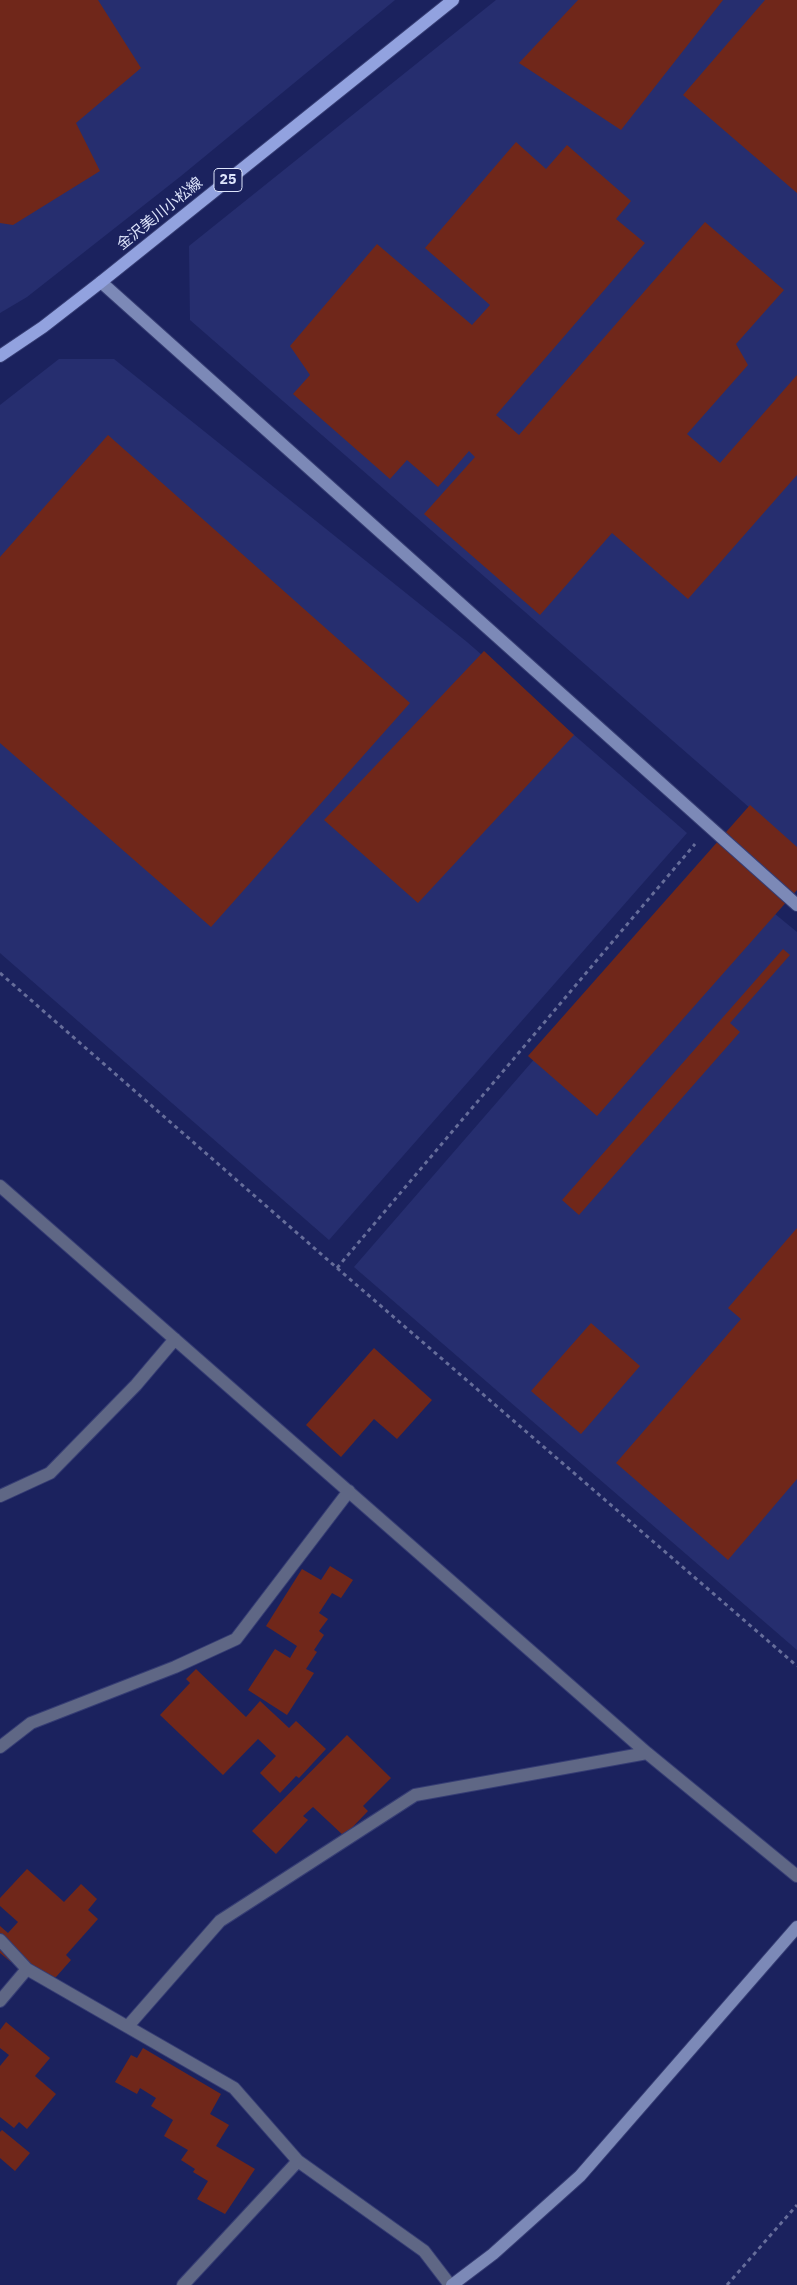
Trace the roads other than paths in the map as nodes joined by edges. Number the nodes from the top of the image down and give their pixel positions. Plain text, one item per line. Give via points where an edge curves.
1 (453, 0) edge
2 (102, 282) junction
3 (0, 356) edge
4 (797, 905) edge
5 (0, 1186) edge
6 (175, 1339) junction
7 (349, 1491) junction
8 (0, 1496) edge
9 (0, 1747) edge
10 (647, 1753) junction
11 (797, 1876) edge
12 (797, 1927) edge
13 (0, 1940) edge
14 (27, 1969) junction
15 (0, 2001) edge
16 (128, 2026) junction
17 (298, 2161) junction
18 (183, 2285) edge
19 (451, 2285) edge

1 - 2 main road, 金沢美川小松線 / 25
2 - 3 main road, 金沢美川小松線 / 25
2 - 4 street
5 - 6 street
6 - 7 street
6 - 8 street via 136,1385 50,1473
7 - 9 street via 236,1639 31,1723
7 - 10 street
10 - 11 street
10 - 16 street via 415,1794 220,1921
12 - 19 street via 580,2176 493,2254
13 - 14 street
14 - 15 street
14 - 16 street
16 - 17 street via 234,2088
17 - 18 street
17 - 19 street via 424,2251

